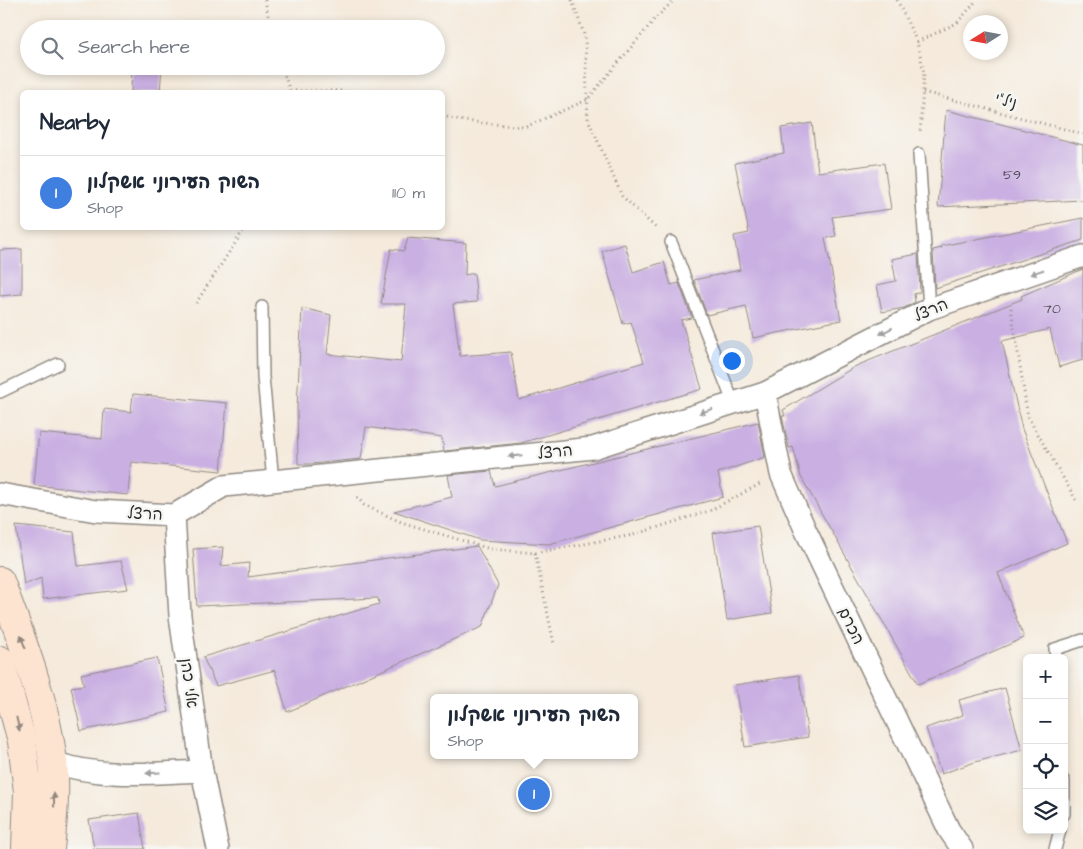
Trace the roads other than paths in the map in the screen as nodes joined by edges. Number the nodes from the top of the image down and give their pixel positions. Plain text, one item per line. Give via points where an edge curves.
1 (919, 154) road end
2 (671, 242) road end
3 (1083, 256) edge
4 (262, 307) dead end
5 (929, 309) junction
6 (58, 364) dead end
7 (0, 392) edge
8 (765, 393) junction
9 (734, 402) junction
10 (273, 480) junction
11 (0, 494) edge
12 (174, 515) junction
13 (0, 581) edge
14 (1083, 640) edge
15 (1056, 654) edge
16 (0, 660) edge
17 (53, 762) junction
18 (202, 771) junction
19 (1059, 834) edge
20 (26, 849) edge
21 (50, 849) edge
22 (218, 849) edge
23 (962, 849) edge
24 (1055, 849) edge

1 - 5 lane
2 - 9 lane
3 -> 5 street, הרצל
4 - 10 lane via 263,377
5 -> 8 street, הרצל
6 - 7 lane
8 - 9 street, הרצל
8 - 23 street, הכרם via 781,474 949,830
9 -> 10 street, הרצל via 594,448
10 - 12 street, הרצל via 224,486
11 - 12 street, הרצל via 96,511
12 - 18 street, אלי כהן via 180,616
17 -> 13 street via 29,659
14 - 15 lane via 1055,650
16 -> 20 street via 22,741 28,792
18 -> 17 street via 123,775 72,769
21 -> 17 street via 54,814
18 - 22 street, אלי כהן
19 - 24 lane

